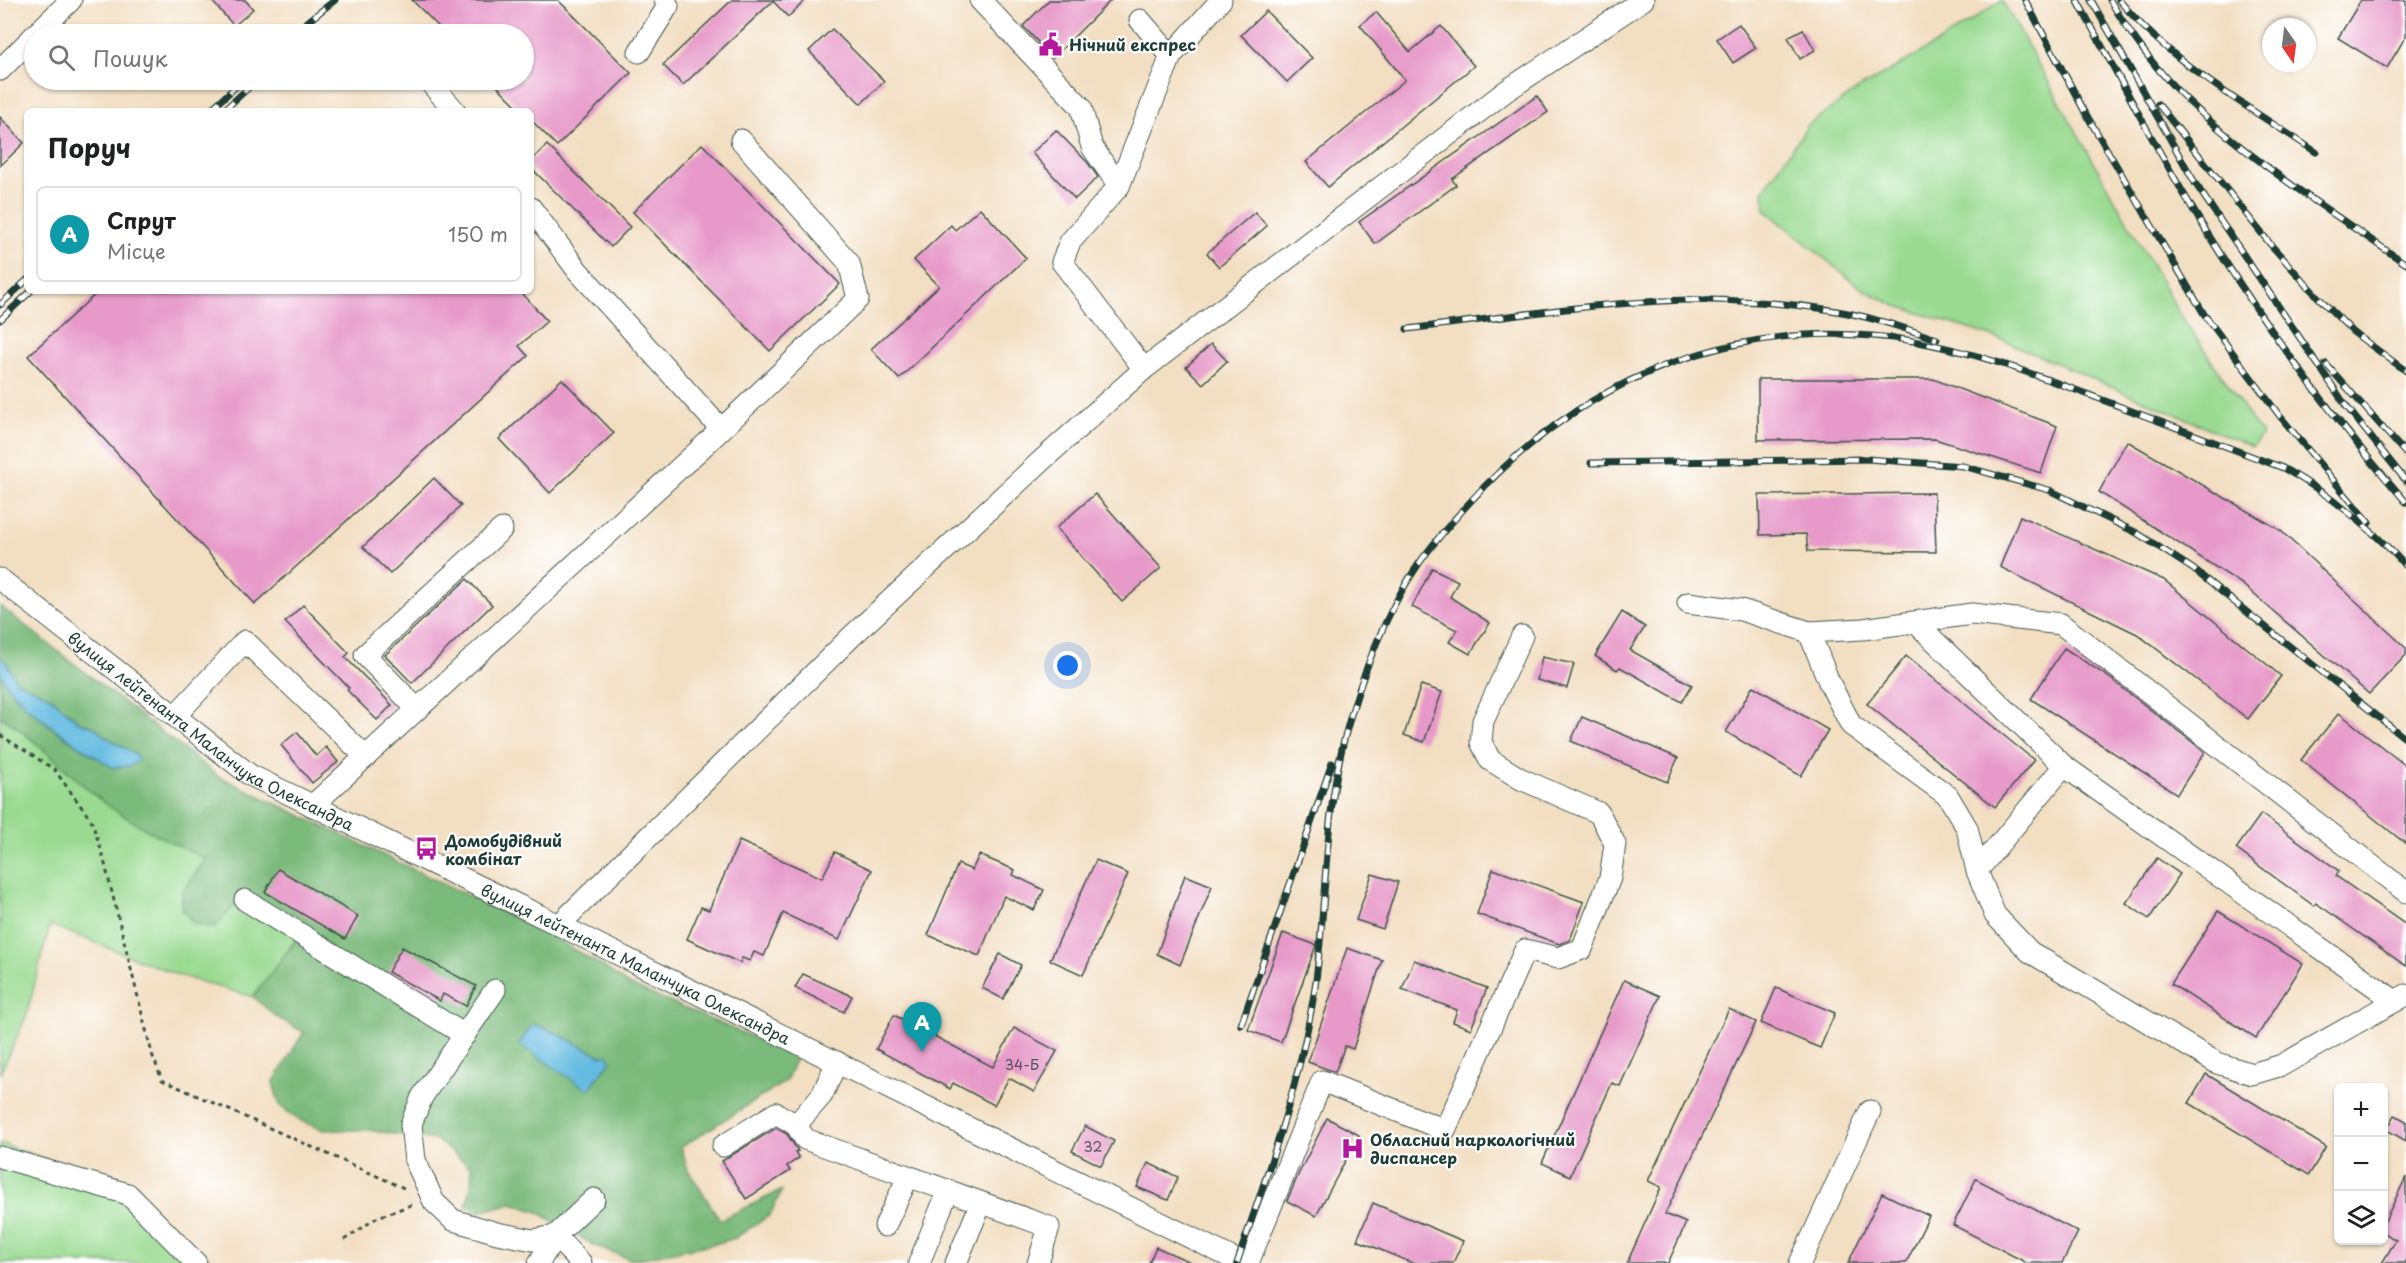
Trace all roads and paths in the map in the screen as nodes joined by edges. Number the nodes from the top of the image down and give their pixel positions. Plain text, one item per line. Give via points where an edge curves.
1 (71, 0) edge
2 (665, 0) edge
3 (980, 0) edge
4 (1221, 0) edge
5 (1643, 0) edge
6 (1140, 20) dead end
7 (46, 24) edge
8 (24, 46) edge
9 (639, 52) dead end
10 (1171, 56) junction
11 (0, 70) edge
12 (437, 90) edge
13 (452, 108) edge
14 (741, 140) dead end
15 (1119, 186) junction
16 (534, 212) edge
17 (1144, 369) junction
18 (721, 429) junction
19 (502, 529) dead end
20 (0, 579) edge
21 (1688, 603) dead end
22 (1915, 621) junction
23 (1809, 632) junction
24 (1522, 636) dead end
25 (417, 709) junction
26 (174, 716) junction
27 (0, 735) edge
28 (366, 757) junction
29 (2064, 766) junction
30 (312, 806) junction
31 (1977, 871) junction
32 (2406, 892) edge
33 (245, 900) dead end
34 (559, 925) junction
35 (495, 990) dead end
36 (2401, 998) edge
37 (465, 1035) junction
38 (837, 1062) junction
39 (1870, 1111) dead end
40 (796, 1125) junction
41 (723, 1146) dead end
42 (0, 1157) edge
43 (908, 1177) junction
44 (948, 1191) junction
45 (594, 1199) dead end
46 (434, 1202) junction
47 (981, 1203) junction
48 (885, 1226) dead end
49 (555, 1236) junction
50 (344, 1240) dead end
51 (196, 1263) edge
52 (540, 1263) edge
53 (581, 1263) edge
54 (919, 1263) edge
55 (956, 1263) edge
56 (1038, 1263) edge
57 (1242, 1263) edge
58 (1248, 1263) edge
59 (1800, 1263) edge

1 - 7 street
2 - 9 street via 668,6
3 - 15 street via 1081,106 1092,147
4 - 10 street
5 - 17 street via 1506,91
6 - 10 street
8 - 11 street
10 - 15 street
12 - 13 street
14 - 18 street via 849,263 858,299
15 - 17 street via 1070,242 1062,262
16 - 18 street via 578,271
17 - 34 street via 853,635
18 - 25 street
19 - 25 street via 365,655
20 - 26 street, вулиця лейтенанта Маланчука Олександра
21 - 23 street via 1741,610
22 - 23 street
22 - 29 street
22 - 32 street via 1972,614 2061,624
23 - 31 street via 1851,725 1948,796 1966,828
24 - 58 street via 1483,721 1481,742 1490,760 1599,813 1616,844 1610,878 1582,949 1558,958 1525,950 1444,1130 1322,1081
25 - 28 street
26 - 28 street via 245,641
26 - 30 street, вулиця лейтенанта Маланчука Олександра via 250,776
27 - 46 path via 54,769 91,820 162,1080
28 - 30 street
29 - 31 street
29 - 36 street
30 - 34 street, вулиця лейтенанта Маланчука Олександра
31 - 36 street via 1995,915 2030,952 2217,1063 2252,1074 2282,1065
33 - 37 street
34 - 38 street, вулиця лейтенанта Маланчука Олександра
35 - 37 street
37 - 46 street via 422,1097 411,1124 415,1161
38 - 40 street via 822,1095
38 - 57 street, вулиця лейтенанта Маланчука Олександра
39 - 59 street
40 - 41 street via 776,1113
40 - 43 street via 805,1139
42 - 51 street via 128,1194
43 - 44 street
43 - 48 street
44 - 47 street
44 - 54 street
45 - 49 street
46 - 49 street via 453,1220 497,1233 533,1240
46 - 50 path via 405,1206 378,1217
47 - 55 street
47 - 56 street via 1049,1227
49 - 52 street
49 - 53 street

